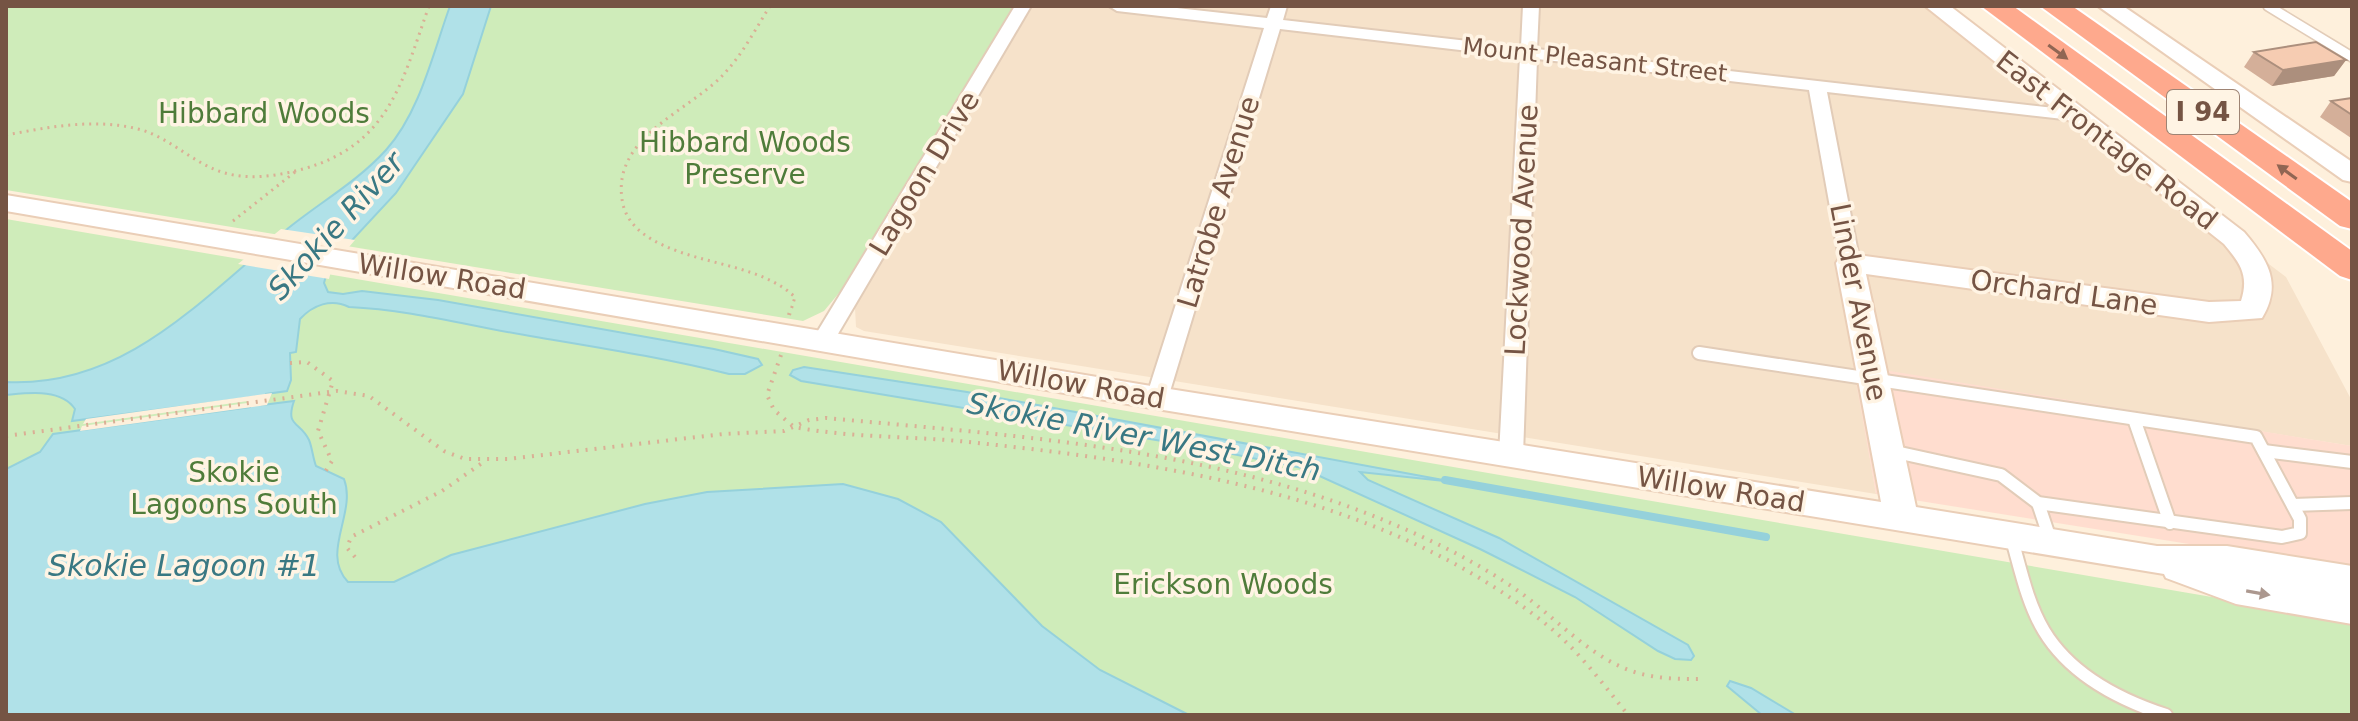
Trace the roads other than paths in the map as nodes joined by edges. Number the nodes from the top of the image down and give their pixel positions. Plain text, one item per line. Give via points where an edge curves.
1 (1023, 6) edge
2 (1117, 6) edge
3 (1531, 6) edge
4 (1936, 6) edge
5 (1995, 6) edge
6 (2054, 6) edge
7 (2109, 6) edge
8 (2268, 6) edge
9 (1276, 15) edge
10 (1529, 53) junction
11 (2352, 57) edge
12 (1817, 86) junction
13 (2072, 115) junction
14 (2199, 154) junction
15 (2351, 173) edge
16 (6, 203) edge
17 (2352, 218) edge
18 (1850, 263) junction
19 (2352, 268) edge
20 (2262, 286) joint
21 (2352, 297) edge
22 (824, 339) junction
23 (1699, 353) dead end
24 (1873, 379) junction
25 (1157, 398) junction
26 (2134, 419) junction
27 (1888, 451) junction
28 (2264, 451) junction
29 (1511, 455) junction
30 (2352, 462) edge
31 (2038, 503) junction
32 (2352, 503) edge
33 (2293, 505) junction
34 (1901, 518) junction
35 (2170, 523) junction
36 (2011, 536) junction
37 (2051, 543) junction
38 (2157, 560) junction
39 (2352, 580) edge
40 (2352, 609) edge
41 (2166, 715) edge

1 - 22 street, Lagoon Drive
2 - 9 street, Mount Pleasant Street
3 - 10 street, Lockwood Avenue
4 - 13 main road, East Frontage Road
5 -> 14 highway, I 94
17 -> 6 highway, I 94
7 - 15 main road
8 - 11 lane
9 - 10 street, Mount Pleasant Street
9 - 25 street, Latrobe Avenue
10 - 12 street, Mount Pleasant Street
10 - 29 street, Lockwood Avenue
12 - 13 street, Mount Pleasant Street
12 - 18 street, Linder Avenue
13 - 20 main road, East Frontage Road via 2234,238 2255,263
14 - 19 highway, I 94
14 - 21 highway
16 - 22 main road, Willow Road
18 - 20 main road, Orchard Lane via 2209,312 2252,311
18 - 24 main road, Linder Avenue
22 - 25 main road, Willow Road
23 - 24 lane
24 - 26 lane
24 - 27 main road, Linder Avenue
25 - 29 main road, Willow Road
26 - 28 lane via 2256,437
26 - 35 lane
27 - 31 lane via 2001,475
27 - 34 main road, Linder Avenue
28 - 30 lane
28 - 33 lane
29 - 34 main road, Willow Road
31 - 35 lane
31 - 37 lane
32 - 33 lane
33 - 35 lane via 2300,533 2282,537
34 - 36 main road, Willow Road
36 - 37 main road, Willow Road
36 - 41 lane via 2030,598 2051,641 2092,677
37 - 38 main road, Willow Road
38 - 39 main road, Willow Road via 2227,560
38 -> 40 main road, Willow Road via 2236,589

